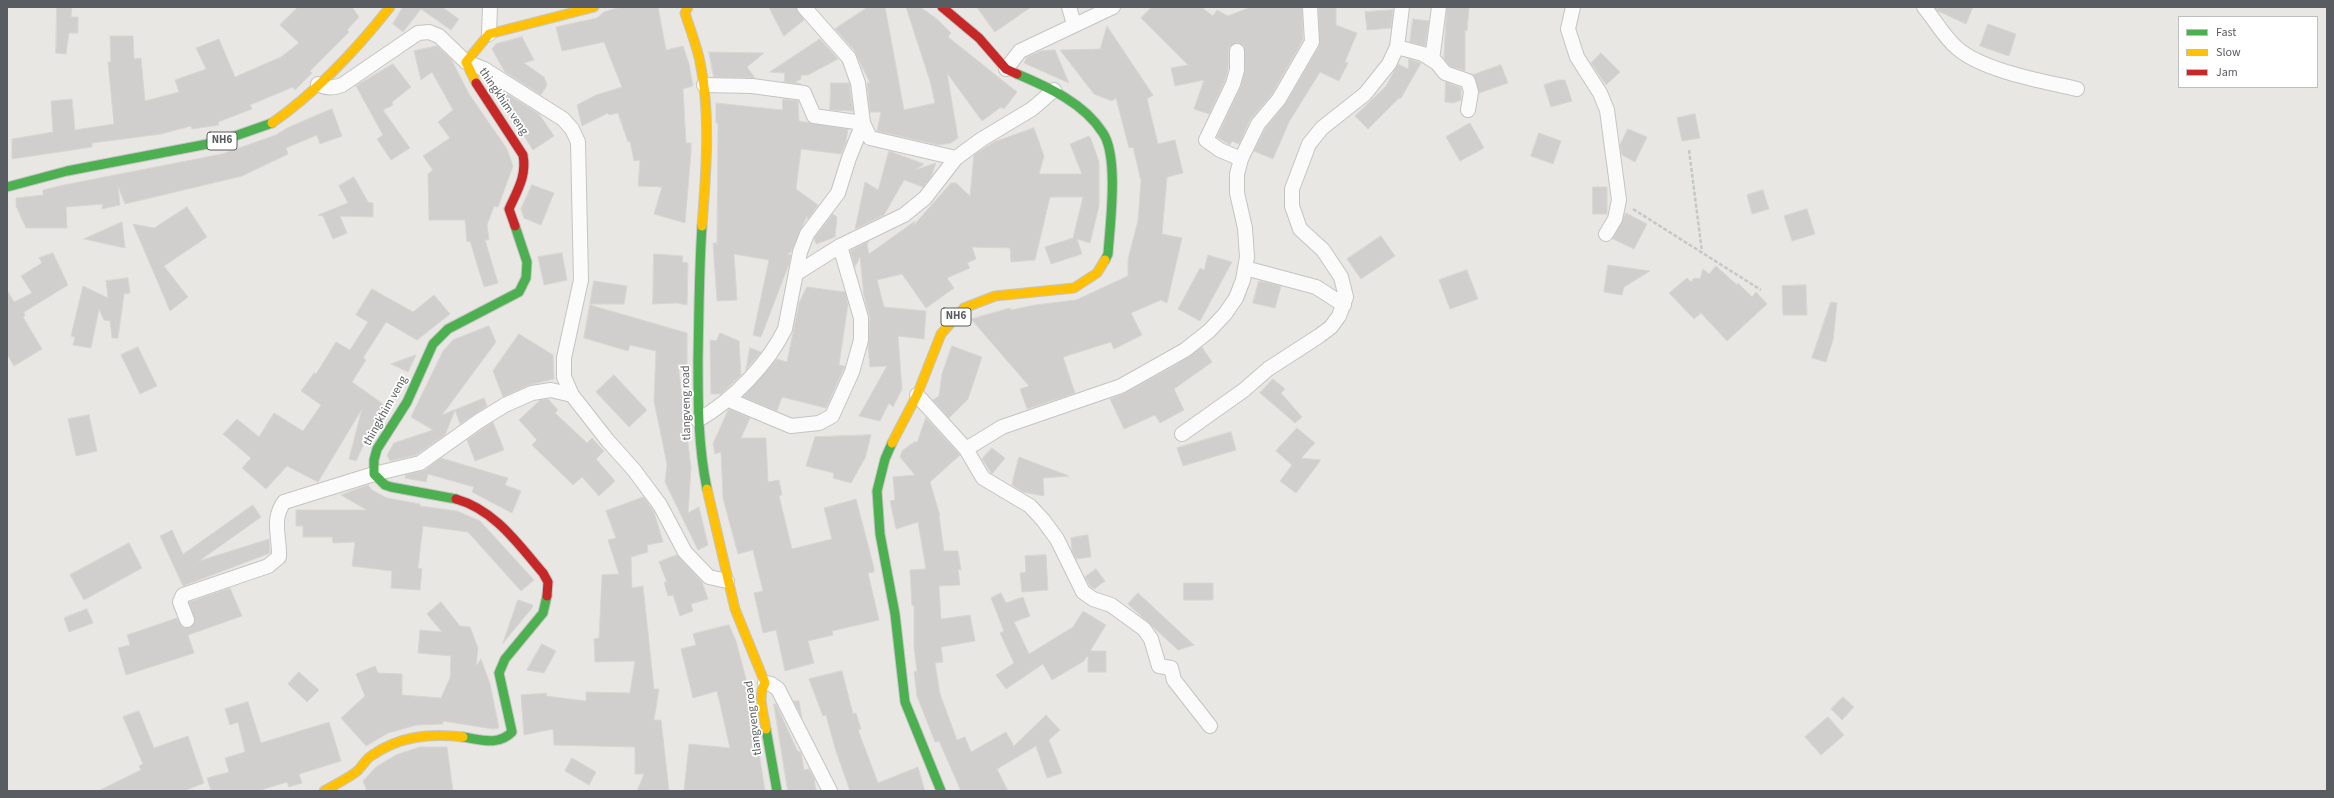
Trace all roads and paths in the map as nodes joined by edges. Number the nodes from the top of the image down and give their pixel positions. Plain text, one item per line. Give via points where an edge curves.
1 (390, 7) edge
2 (490, 7) edge
3 (594, 7) edge
4 (804, 7) edge
5 (942, 7) edge
6 (1069, 7) edge
7 (1113, 7) edge
8 (1310, 7) edge
9 (1402, 7) edge
10 (1439, 7) edge
11 (1573, 7) edge
12 (1924, 7) edge
13 (684, 9) edge
14 (1074, 24) junction
15 (489, 34) junction
16 (1397, 47) junction
17 (1237, 51) dead end
18 (1432, 60) junction
19 (466, 62) junction
20 (1006, 69) junction
21 (318, 84) junction
22 (704, 84) junction
23 (2076, 89) dead end
24 (1054, 90) junction
25 (1468, 110) dead end
26 (863, 123) junction
27 (1688, 150) dead end
28 (956, 158) junction
29 (1241, 159) junction
30 (7, 187) edge
31 (1619, 200) junction
32 (1606, 234) dead end
33 (840, 246) junction
34 (1702, 252) junction
35 (1245, 268) junction
36 (797, 273) junction
37 (1761, 290) dead end
38 (1344, 305) junction
39 (572, 395) junction
40 (917, 395) junction
41 (729, 400) junction
42 (698, 420) junction
43 (1182, 434) dead end
44 (966, 449) junction
45 (374, 474) junction
46 (726, 581) junction
47 (187, 620) dead end
48 (764, 683) junction
49 (1210, 726) dead end
50 (328, 790) edge
51 (777, 791) edge
52 (830, 791) edge
53 (941, 791) edge

1 - 21 main road, NH6 via 356,50
2 - 15 street
3 - 15 main road
4 - 26 street via 849,58 858,83
5 - 20 main road, NH6 via 979,38
6 - 14 street
7 - 14 street
8 - 29 street via 1312,42 1279,99 1258,124
9 - 16 street
10 - 18 street
11 - 31 street via 1568,29 1576,57 1600,93 1607,110
12 - 23 street via 1951,42 1965,55 2022,76
13 - 22 main road, tlangveng road via 700,61
14 - 20 street via 1020,51
15 - 19 main road
16 - 18 street via 1424,54
16 - 38 street via 1388,64 1365,94 1322,128 1309,144 1292,189 1292,206 1300,229 1324,250 1341,277 1346,297
17 - 29 street via 1237,70 1233,84 1206,140 1220,150
18 - 25 street via 1445,73 1468,81 1471,92
19 - 21 street via 439,36 429,32 418,33 342,84 324,88
19 - 39 street via 484,69 563,119 576,135 581,280 564,358 564,377
19 - 45 main road, thingkhim veng via 484,97 524,155 525,167 509,209 527,262 526,278 519,292 448,329 433,344 407,402 377,449
20 - 24 main road, NH6
21 - 30 main road, NH6 via 301,103 272,123 218,142 67,171
22 - 26 street via 752,86 804,93 814,116
22 - 42 main road, tlangveng road via 706,172 699,277
24 - 28 street via 1032,109
24 - 40 main road, NH6 via 1084,112 1104,134 1112,160 1108,254 1097,273 1074,288 995,296 964,308 941,334
26 - 28 street via 870,138
26 - 36 street via 838,193 807,234 800,252
27 - 34 path
28 - 33 street via 925,198 904,215
29 - 35 street via 1237,174 1237,193 1245,228
31 - 32 street via 1614,219
31 - 34 path
33 - 36 street
33 - 41 street via 861,318 861,340 852,372 832,416 819,423 791,426
34 - 37 path
35 - 38 street via 1316,287
35 - 44 street via 1236,298 1225,314 1210,331 1186,350 1121,386 1002,426
36 - 41 street via 781,337
38 - 43 street via 1331,327 1268,369 1244,390
39 - 45 street via 551,390 532,393 505,405 479,421 420,463
39 - 46 street via 660,505 697,567 709,577
40 - 44 street
40 - 53 main road, NH6 via 904,417 886,459 876,491 880,534 895,614 905,702
41 - 42 street
42 - 46 main road, tlangveng road via 701,460
44 - 49 street via 983,478 1030,506 1043,520 1057,539 1083,592 1093,599 1111,605 1144,629 1151,639 1159,666 1171,668 1174,680
45 - 47 street via 284,502 277,511 275,523 279,557 268,566 183,595 180,602
45 - 50 main road via 391,488 458,499 486,512 505,529 543,573 548,582 548,591 543,613 505,659 499,673 512,732 504,740 447,735 418,736 391,744
46 - 48 main road, tlangveng road
48 - 51 main road, tlangveng road via 762,698
48 - 52 street via 778,689

